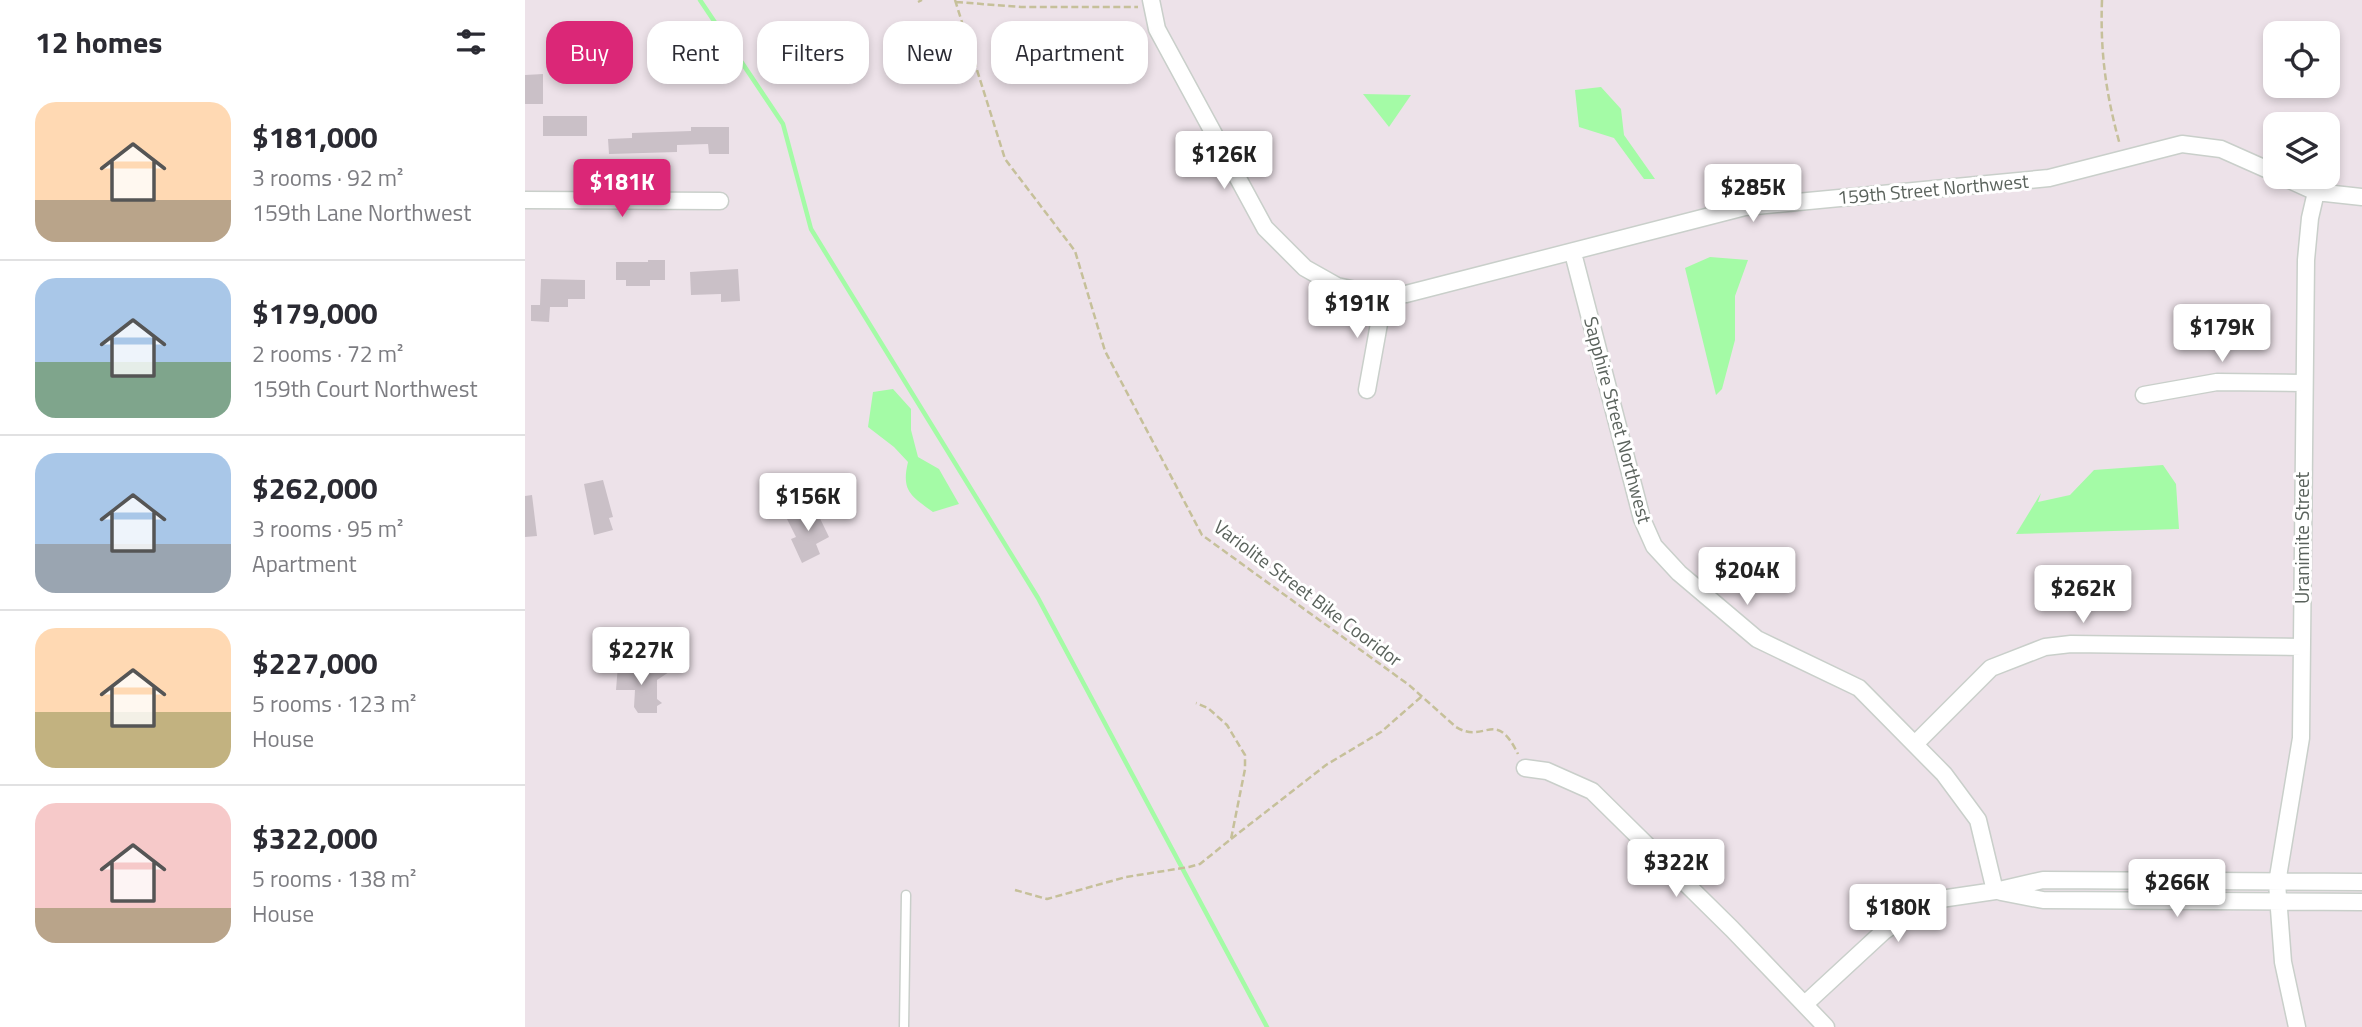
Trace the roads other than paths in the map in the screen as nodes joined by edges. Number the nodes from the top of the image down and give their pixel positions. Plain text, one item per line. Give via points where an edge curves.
1 (1152, 3) edge
2 (2263, 168) edge
3 (2309, 189) edge
4 (2316, 192) junction
5 (2362, 197) edge
6 (525, 200) edge
7 (720, 201) dead end
8 (1573, 253) junction
9 (1384, 296) junction
10 (2303, 383) junction
11 (1367, 390) dead end
12 (2144, 394) dead end
13 (2302, 647) junction
14 (1915, 744) junction
15 (1525, 768) road end
16 (2362, 882) edge
17 (2277, 883) junction
18 (1996, 891) junction
19 (906, 895) dead end
20 (2278, 901) junction
21 (2362, 902) edge
22 (1805, 1004) junction
23 (904, 1027) edge
24 (1826, 1027) edge
25 (2297, 1027) edge

1 - 9 street via 1157,29 1265,228 1305,268 1337,286
2 - 8 street, 159th Street Northwest via 2221,149 2182,144 2049,178 1745,207
3 - 4 street
4 - 5 street
4 - 10 street, Uranimite Street via 2306,260
6 - 7 street
8 - 9 street, 159th Street Northwest
8 - 14 street, Sapphire Street Northwest via 1642,519 1654,546 1757,639 1859,688
9 - 11 street
10 - 12 street via 2217,382
10 - 13 street, Uranimite Street
13 - 14 street via 2045,647 1991,668
13 - 17 street, Uranimite Street via 2301,738
14 - 18 street, Sapphire Street Northwest via 1978,820
15 - 22 street via 1547,771 1592,791
16 - 17 street
17 - 18 street via 2043,880
17 - 20 street, Uranimite Street
18 - 20 street via 2043,900
18 - 22 street via 1927,901 1883,932
19 - 23 lane
20 - 21 street
20 - 25 street, Uranimite Street via 2283,962
22 - 24 street

